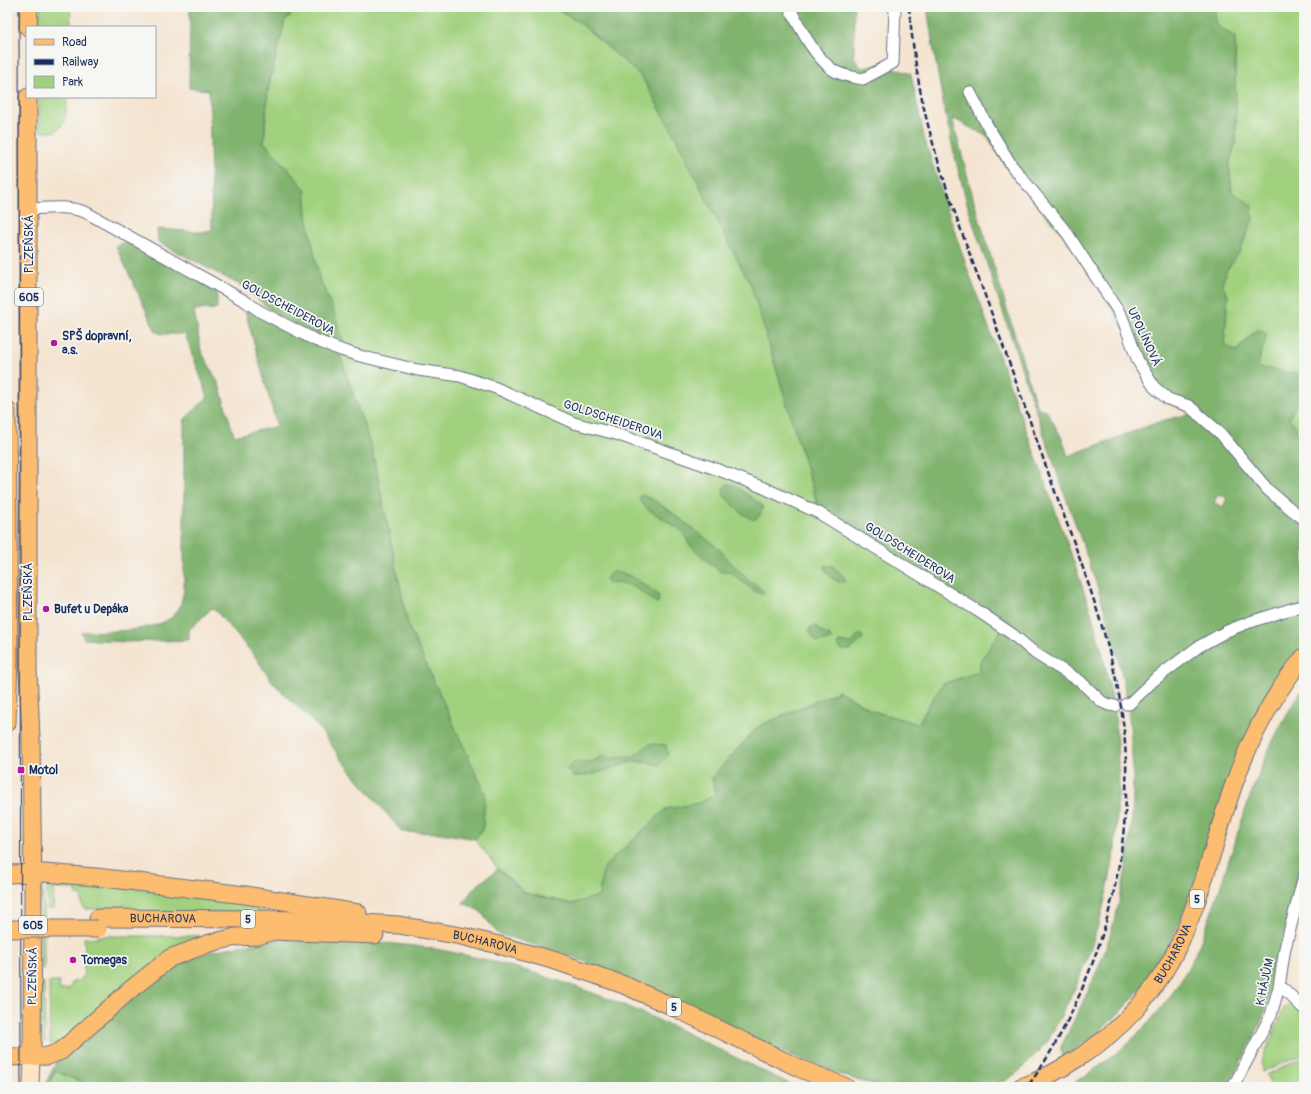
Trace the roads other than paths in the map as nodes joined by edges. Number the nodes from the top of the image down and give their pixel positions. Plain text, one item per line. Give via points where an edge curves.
1 (29, 7) edge
2 (790, 7) edge
3 (895, 7) edge
4 (28, 26) edge
5 (970, 92) dead end
6 (28, 98) edge
7 (29, 209) junction
8 (7, 410) edge
9 (1304, 519) edge
10 (1304, 605) edge
11 (1304, 657) edge
12 (1304, 674) edge
13 (7, 723) edge
14 (32, 834) junction
15 (32, 873) junction
16 (7, 874) edge
17 (1304, 876) edge
18 (96, 877) junction
19 (7, 919) edge
20 (98, 924) junction
21 (399, 925) junction
22 (7, 929) edge
23 (274, 931) junction
24 (460, 941) junction
25 (494, 949) junction
26 (1282, 988) junction
27 (1304, 998) edge
28 (1304, 1009) edge
29 (7, 1057) edge
30 (32, 1057) junction
31 (32, 1087) edge
32 (818, 1087) edge
33 (846, 1087) edge
34 (1021, 1087) edge
35 (1047, 1087) edge
36 (1233, 1087) edge

1 - 4 main road
2 - 3 street via 807,39 821,58 845,76 863,79 892,63
5 - 9 street, UPOLÍNOVÁ via 1012,166 1068,234 1122,317 1138,361 1154,387 1168,399 1189,406 1222,434 1268,490
6 - 7 main road, PLZEŇSKÁ / 605
7 - 10 street, GOLDSCHEIDEROVA via 80,210 315,340 360,356 418,370 460,376 496,388 574,423 616,434 702,464 799,503 840,525 978,610 1036,654 1080,681 1102,702 1109,705 1129,704 1154,680 1198,647 1227,631
7 - 14 main road, PLZEŇSKÁ / 605 via 28,669
8 - 13 main road, PLZEŇSKÁ
11 - 34 main road, BUCHAROVA / 5 via 1278,692 1247,754 1190,920 1156,984 1143,1002 1097,1046 1059,1070
12 - 35 main road, BUCHAROVA / 5 via 1280,710 1254,763 1234,815 1200,922 1181,962 1153,1004 1126,1034 1101,1056
14 - 15 main road, PLZEŇSKÁ / 605
14 - 18 main road via 38,850 48,862
15 - 16 main road
15 - 18 main road
15 - 30 main road, PLZEŇSKÁ / 605
17 - 26 street, K HÁJŮM via 1285,948
18 - 21 main road via 245,895 366,915
19 - 20 main road, 5
20 - 21 main road, BUCHAROVA / 5 via 264,919
20 - 22 main road, 5, bridge
20 - 23 main road, BUCHAROVA / 5
21 - 24 main road, BUCHAROVA / 5
23 - 24 main road, BUCHAROVA / 5
23 - 30 main road via 210,943 170,958 61,1051 48,1056
24 - 25 main road, BUCHAROVA / 5
25 - 32 main road, BUCHAROVA / 5 via 654,1009
25 - 33 main road, BUCHAROVA / 5 via 556,961 624,985 802,1070
26 - 27 street
26 - 28 street
26 - 36 street, K HÁJŮM via 1271,1015
29 - 30 main road
30 - 31 main road, PLZEŇSKÁ / 605

